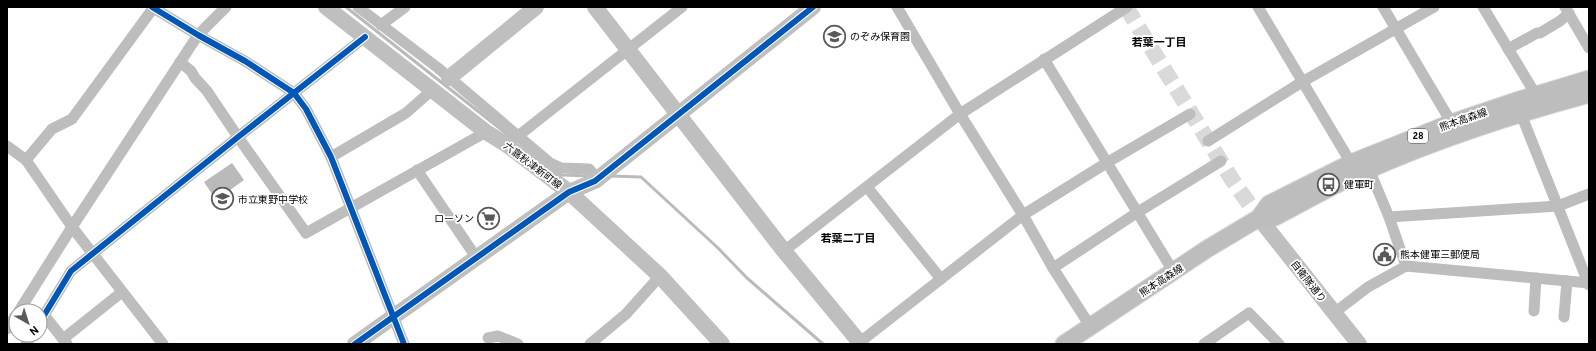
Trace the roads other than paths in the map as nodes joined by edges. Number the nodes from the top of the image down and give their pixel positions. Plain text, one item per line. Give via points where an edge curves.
1 (153, 7) edge
2 (226, 7) edge
3 (326, 7) edge
4 (358, 7) edge
5 (405, 7) edge
6 (536, 7) edge
7 (595, 7) edge
8 (682, 7) edge
9 (813, 7) edge
10 (897, 7) edge
11 (1127, 7) edge
12 (1258, 7) edge
13 (1383, 7) edge
14 (1434, 7) edge
15 (1482, 7) edge
16 (1567, 10) edge
17 (381, 25) junction
18 (1396, 29) junction
19 (198, 35) junction
20 (366, 37) junction
21 (1589, 48) edge
22 (629, 49) junction
23 (1508, 49) junction
24 (1044, 59) junction
25 (180, 62) junction
26 (1589, 79) edge
27 (1302, 82) junction
28 (440, 85) junction
29 (294, 93) junction
30 (1589, 94) edge
31 (1536, 95) junction
32 (1518, 107) junction
33 (679, 114) junction
34 (960, 114) junction
35 (1190, 114) dead end
36 (1455, 128) junction
37 (486, 132) junction
38 (518, 136) junction
39 (238, 137) junction
40 (1208, 141) dead end
41 (7, 146) edge
42 (331, 157) junction
43 (26, 160) junction
44 (1221, 161) dead end
45 (1108, 162) junction
46 (1351, 163) junction
47 (1369, 169) junction
48 (417, 170) junction
49 (598, 179) junction
50 (867, 187) junction
51 (569, 192) junction
52 (1589, 194) edge
53 (1558, 206) junction
54 (350, 207) junction
55 (1138, 212) junction
56 (1023, 215) junction
57 (1389, 217) junction
58 (1260, 218) junction
59 (72, 227) junction
60 (784, 251) junction
61 (93, 254) junction
62 (476, 257) junction
63 (1406, 266) junction
64 (1053, 268) junction
65 (1173, 272) junction
66 (660, 276) junction
67 (1536, 278) junction
68 (940, 279) junction
69 (1567, 281) junction
70 (1589, 284) edge
71 (122, 292) junction
72 (24, 303) edge
73 (48, 308) edge
74 (1534, 311) dead end
75 (1334, 313) junction
76 (393, 316) junction
77 (1564, 317) dead end
78 (48, 324) edge
79 (1090, 326) junction
80 (488, 338) dead end
81 (65, 342) edge
82 (861, 343) edge
83 (163, 344) edge
84 (355, 344) edge
85 (404, 344) edge
86 (518, 344) edge
87 (590, 344) edge
88 (722, 344) edge
89 (1064, 344) edge
90 (1204, 344) edge
91 (1279, 344) edge
92 (1359, 344) edge

1 - 19 street
1 - 43 street via 72,119 52,129
2 - 19 street
3 - 20 street, 六嘉秋津新町線
4 - 17 street
5 - 17 street
6 - 28 street
7 - 22 street
8 - 22 street
9 - 33 street
10 - 34 street
11 - 24 street
12 - 27 street
13 - 18 street
14 - 18 street
15 - 23 street
16 - 21 street
16 - 23 street via 1560,21
17 - 28 street via 438,68
18 - 27 street
18 - 36 street
19 - 25 street
19 - 29 street via 245,61
20 - 28 street, 六嘉秋津新町線
20 - 29 street
22 - 33 street
22 - 38 street
23 - 31 street
24 - 34 street
24 - 45 street
25 - 39 street via 207,91
25 - 59 street
26 - 31 main road, 熊本高森線 / 28
27 - 40 street
27 - 46 street
28 - 37 street, 六嘉秋津新町線
28 - 38 street
28 - 42 street via 406,113
29 - 39 street
29 - 42 street via 306,109
30 - 32 main road, 熊本高森線 / 28
31 - 32 main road, 熊本高森線 / 28
32 - 36 main road, 熊本高森線 / 28
32 - 53 street
33 - 49 street
33 - 60 street
34 - 50 street
34 - 56 street
35 - 45 street
36 - 46 main road, 熊本高森線 / 28
36 - 47 main road, 熊本高森線 / 28
37 - 48 street
37 - 51 street, 六嘉秋津新町線
38 - 49 street via 550,164 561,168 589,169
39 - 54 street via 306,233
39 - 61 street
41 - 43 street
42 - 54 street
43 - 59 street
44 - 55 street
45 - 55 street
45 - 56 street
46 - 47 street
46 - 58 main road, 熊本高森線 / 28 via 1269,204
47 - 57 street
47 - 58 main road, 熊本高森線 / 28 via 1275,217
48 - 54 street
48 - 62 street
49 - 51 street
50 - 60 street
50 - 68 street
51 - 62 street
51 - 66 street, 六嘉秋津新町線
52 - 53 street
53 - 57 street
53 - 70 street
54 - 76 street
55 - 64 street
55 - 65 street
56 - 64 street
56 - 68 street
57 - 63 street
58 - 65 main road, 熊本高森線 / 28
58 - 75 street, 自衛隊通り
59 - 61 street
59 - 72 street
60 - 82 street
61 - 71 street
61 - 73 street via 71,271
62 - 76 street
63 - 67 street
63 - 75 street via 1368,287
64 - 79 street
65 - 79 main road, 熊本高森線 / 28
66 - 87 street via 626,314
66 - 88 street, 六嘉秋津新町線
67 - 69 street
67 - 74 street
68 - 82 street
69 - 70 street
69 - 77 street
71 - 81 street
71 - 83 street
75 - 92 street, 自衛隊通り
76 - 84 street
76 - 85 street
78 - 81 street
79 - 89 main road, 熊本高森線 / 28
80 - 86 street via 498,336
90 - 91 street via 1249,313

